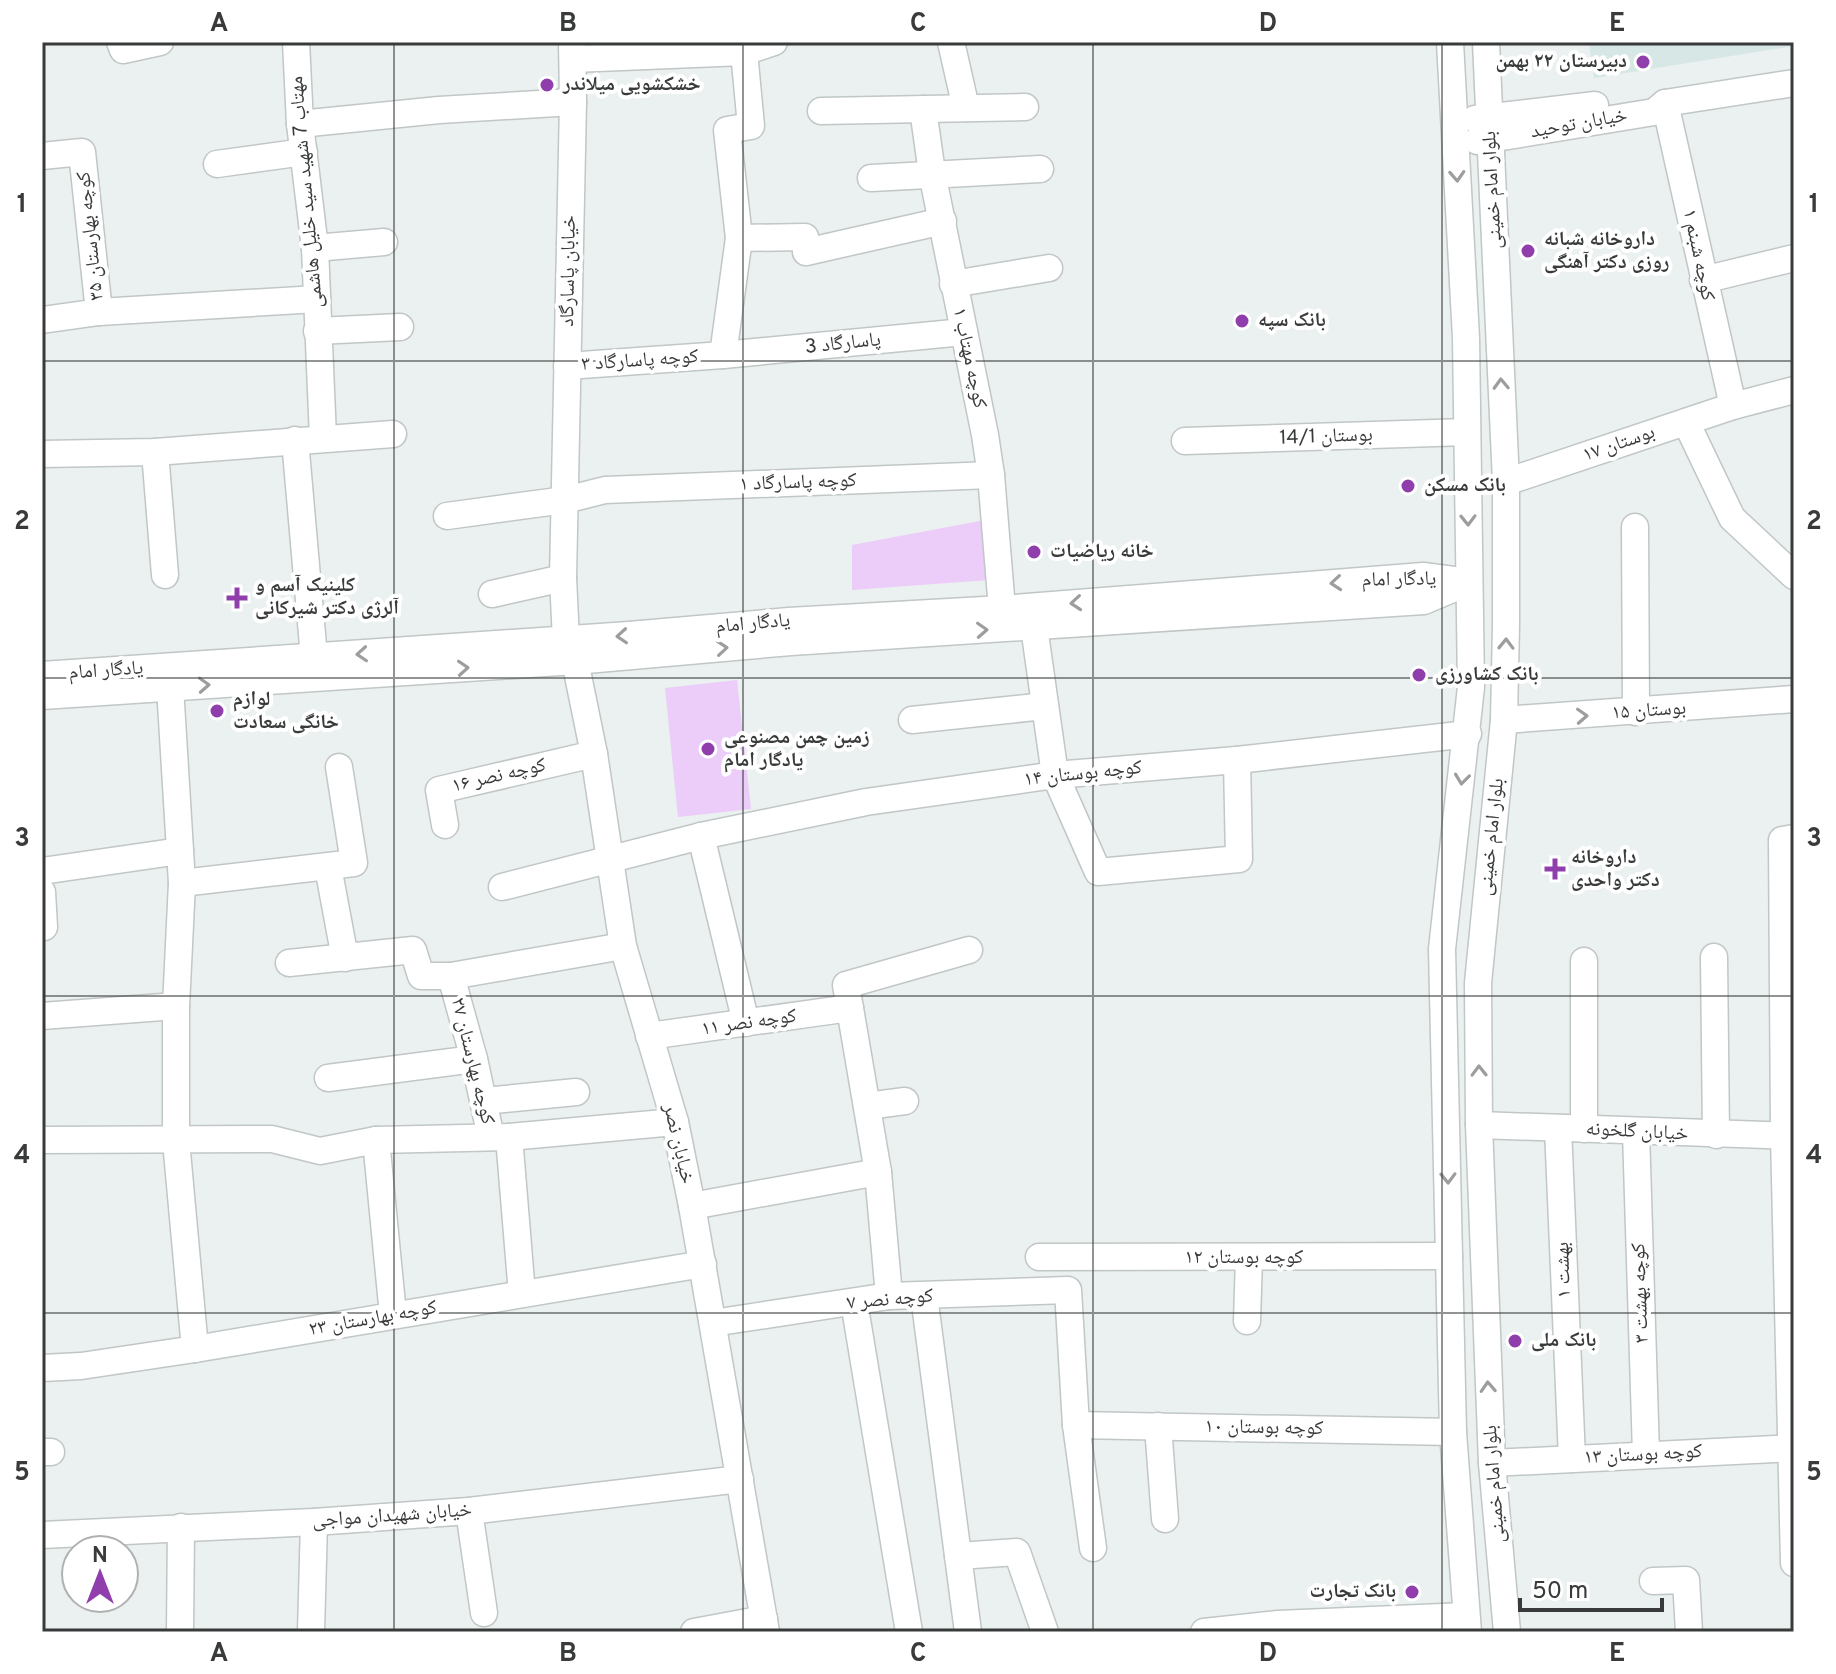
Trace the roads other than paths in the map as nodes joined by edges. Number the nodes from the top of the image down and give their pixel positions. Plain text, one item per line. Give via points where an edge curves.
1 (120, 42) edge
2 (160, 42) edge
3 (296, 42) edge
4 (774, 42) edge
5 (951, 42) edge
6 (1450, 42) edge
7 (1486, 42) edge
8 (573, 51) edge
9 (744, 52) junction
10 (1794, 83) edge
11 (573, 102) junction
12 (1665, 103) junction
13 (1025, 107) dead end
14 (966, 108) junction
15 (923, 109) junction
16 (821, 111) dead end
17 (300, 124) junction
18 (1490, 128) junction
19 (1455, 132) junction
20 (304, 152) junction
21 (42, 156) edge
22 (217, 164) dead end
23 (1040, 169) dead end
24 (932, 173) junction
25 (871, 178) dead end
26 (943, 221) junction
27 (739, 238) junction
28 (384, 242) dead end
29 (315, 248) junction
30 (1794, 258) edge
31 (1049, 268) dead end
32 (1703, 280) junction
33 (953, 284) junction
34 (317, 299) junction
35 (99, 312) junction
36 (42, 320) edge
37 (400, 327) dead end
38 (317, 331) junction
39 (964, 332) junction
40 (723, 355) junction
41 (567, 366) junction
42 (1794, 390) edge
43 (1733, 406) junction
44 (1686, 422) junction
45 (1467, 432) junction
46 (393, 434) dead end
47 (323, 438) junction
48 (295, 440) junction
49 (1185, 441) dead end
50 (155, 452) junction
51 (42, 454) edge
52 (991, 475) junction
53 (1506, 482) junction
54 (565, 500) junction
55 (447, 516) dead end
56 (1635, 527) dead end
57 (165, 575) dead end
58 (1794, 576) edge
59 (563, 578) junction
60 (1469, 582) junction
61 (492, 594) dead end
62 (1002, 609) junction
63 (1034, 627) junction
64 (790, 631) junction
65 (570, 650) junction
66 (314, 657) junction
67 (42, 675) edge
68 (170, 687) junction
69 (42, 696) edge
70 (1794, 699) edge
71 (1045, 706) junction
72 (1636, 712) junction
73 (912, 720) dead end
74 (1504, 720) junction
75 (1468, 734) junction
76 (594, 754) junction
77 (1237, 760) junction
78 (339, 767) dead end
79 (1055, 775) junction
80 (445, 825) dead end
81 (701, 836) junction
82 (1794, 838) edge
83 (180, 851) junction
84 (610, 858) junction
85 (328, 867) junction
86 (42, 871) edge
87 (182, 883) junction
88 (502, 887) dead end
89 (42, 892) edge
90 (44, 927) edge
91 (623, 946) junction
92 (969, 950) dead end
93 (1714, 957) dead end
94 (345, 958) junction
95 (1584, 961) dead end
96 (289, 963) dead end
97 (451, 976) junction
98 (176, 1006) junction
99 (850, 1008) junction
100 (42, 1016) edge
101 (746, 1023) junction
102 (649, 1036) junction
103 (474, 1059) junction
104 (328, 1078) dead end
105 (576, 1092) dead end
106 (484, 1101) junction
107 (905, 1101) dead end
108 (867, 1106) junction
109 (675, 1122) junction
110 (1479, 1125) junction
111 (1571, 1129) junction
112 (1636, 1132) junction
113 (1716, 1135) junction
114 (1789, 1136) edge
115 (500, 1137) junction
116 (42, 1140) edge
117 (376, 1140) junction
118 (176, 1141) junction
119 (878, 1172) junction
120 (692, 1206) junction
121 (1482, 1233) junction
122 (1449, 1245) junction
123 (1039, 1257) dead end
124 (1249, 1258) junction
125 (703, 1264) junction
126 (522, 1294) junction
127 (889, 1296) junction
128 (924, 1296) junction
129 (854, 1302) junction
130 (393, 1315) junction
131 (1450, 1319) junction
132 (1485, 1319) junction
133 (1247, 1321) dead end
134 (713, 1323) junction
135 (195, 1349) junction
136 (42, 1368) edge
137 (1076, 1425) junction
138 (1158, 1426) junction
139 (1453, 1432) junction
140 (1792, 1448) edge
141 (1646, 1454) junction
142 (1572, 1459) junction
143 (1492, 1463) junction
144 (740, 1479) junction
145 (469, 1511) junction
146 (1165, 1519) dead end
147 (314, 1522) junction
148 (181, 1527) junction
149 (42, 1535) edge
150 (1093, 1548) dead end
151 (958, 1556) junction
152 (1794, 1563) edge
153 (1653, 1581) dead end
154 (484, 1613) dead end
155 (1467, 1624) edge
156 (765, 1626) edge
157 (180, 1632) edge
158 (311, 1632) edge
159 (694, 1632) edge
160 (909, 1632) edge
161 (968, 1632) edge
162 (1045, 1632) edge
163 (1204, 1632) edge
164 (1507, 1632) edge
165 (1689, 1632) edge

1 - 2 street via 123,50
3 - 17 street, مهتاب 7 شهید سید خلیل هاشمی
4 - 9 street
5 - 14 street
6 - 19 street, بلوار امام خمینی
7 - 18 street, بلوار امام خمینی
8 - 9 street
8 - 11 street, خیابان پاسارگاد
9 - 27 street, کوچه پاسارگاد ۳ via 751,126 727,130
10 - 12 street, خیابان توحید
11 - 17 street
11 - 41 street, خیابان پاسارگاد
12 - 18 street, خیابان توحید via 1654,112
12 - 32 street, کوچه شبنم ۱
13 - 14 street
14 - 15 street
15 - 16 street
15 - 24 street, کوچه مهتاب ۱
17 - 20 street, مهتاب 7 شهید سید خلیل هاشمی
18 - 19 street, خیابان توحید
53 -> 18 street, بلوار امام خمینی
19 -> 45 street, بلوار امام خمینی
20 - 22 street
20 - 29 street, مهتاب 7 شهید سید خلیل هاشمی
21 - 35 street, کوچه بهارستان ۳۵ via 82,152
23 - 24 street
24 - 25 street
24 - 26 street, کوچه مهتاب ۱
26 - 27 street via 806,252 805,237
26 - 33 street, کوچه مهتاب ۱
27 - 40 street, کوچه پاسارگاد ۳
28 - 29 street
29 - 34 street, مهتاب 7 شهید سید خلیل هاشمی
30 - 32 street
31 - 33 street
32 - 43 street, کوچه شبنم ۱
33 - 39 street, کوچه مهتاب ۱
34 - 35 street
34 - 38 street, مهتاب 7 شهید سید خلیل هاشمی
35 - 36 street
37 - 38 street
38 - 47 street, مهتاب 7 شهید سید خلیل هاشمی
39 - 40 street, پاسارگاد 3
39 - 52 street, کوچه مهتاب ۱
40 - 41 street, کوچه پاسارگاد ۳
41 - 54 street, خیابان پاسارگاد
42 - 43 street, بوستان ۱۷
43 - 44 street, بوستان ۱۷
44 - 53 street, بوستان ۱۷
44 - 58 street via 1732,518
45 - 49 street, بوستان 14/1
45 -> 60 street, بلوار امام خمینی
46 - 47 street
47 - 48 street
48 - 50 street
48 - 66 street
50 - 51 street
50 - 57 street
52 - 54 street, کوچه پاسارگاد ۱ via 605,490
52 - 62 street, کوچه مهتاب ۱
74 -> 53 street, بلوار امام خمینی
54 - 55 street, کوچه پاسارگاد ۱
54 - 59 street, خیابان پاسارگاد
56 - 72 street
59 - 61 street
59 - 65 street, خیابان نصر
60 -> 62 street, یادگار امام via 1423,576
60 - 63 street, یادگار امام via 1424,601
60 - 75 street, بلوار امام خمینی
62 - 64 street, یادگار امام
64 -> 63 street, یادگار امام
63 - 71 street
64 - 65 street, یادگار امام
65 -> 66 street, یادگار امام
68 -> 65 street, یادگار امام
65 - 76 street, خیابان نصر
66 - 67 street, یادگار امام
68 - 69 street, یادگار امام
68 - 83 street
70 - 72 street, بوستان ۱۵
71 - 73 street
71 - 79 street
74 -> 72 street, بوستان ۱۵
110 -> 74 street, بلوار امام خمینی via 1478,983
75 - 77 street, کوچه بوستان ۱۴
75 -> 122 street, بلوار امام خمینی via 1442,949
76 - 80 street, کوچه نصر ۱۶ via 439,790
76 - 84 street, خیابان نصر
77 - 79 street, کوچه بوستان ۱۴
77 - 79 street via 1239,859 1098,872
78 - 85 street via 354,863
79 - 81 street, کوچه بوستان ۱۴ via 866,802
81 - 84 street, کوچه بوستان ۱۴
81 - 101 street
82 - 114 street via 1782,840
83 - 86 street
83 - 87 street
84 - 88 street, کوچه بوستان ۱۴
84 - 91 street, خیابان نصر
85 - 87 street
85 - 94 street
87 - 98 street
89 - 90 street
91 - 97 street
91 - 102 street, خیابان نصر
92 - 99 street via 846,985
93 - 113 street
94 - 96 street, کوچه بهارستان ۲۷
94 - 97 street, کوچه بهارستان ۲۷ via 413,950 421,976
95 - 111 street, بهشت ۱
97 - 103 street, کوچه بهارستان ۲۷
98 - 100 street
98 - 118 street
99 - 101 street, کوچه نصر ۱۱
99 - 108 street
101 - 102 street, کوچه نصر ۱۱
102 - 109 street, خیابان نصر
103 - 104 street
103 - 106 street, کوچه بهارستان ۲۷
105 - 106 street
106 - 115 street, کوچه بهارستان ۲۷
107 - 108 street
108 - 119 street
109 - 115 street
109 - 120 street, خیابان نصر
110 - 111 street, خیابان گلخونه
110 - 121 street, بلوار امام خمینی
111 - 112 street, خیابان گلخونه
111 - 142 street, بهشت ۱
112 - 113 street, خیابان گلخونه
112 - 141 street, کوچه بهشت ۳
113 - 114 street, خیابان گلخونه
114 - 140 street
115 - 117 street
115 - 126 street, کوچه بهارستان ۲۷
116 - 118 street
117 - 118 street via 320,1151 272,1139
117 - 130 street
118 - 135 street
119 - 120 street
119 - 127 street
120 - 125 street, خیابان نصر
121 - 122 street, کوچه بوستان ۱۲ via 1476,1241
121 - 132 street, بلوار امام خمینی
122 - 124 street, کوچه بوستان ۱۲
122 - 131 street, بلوار امام خمینی
123 - 124 street, کوچه بوستان ۱۲
124 - 133 street
125 - 126 street, کوچه بهارستان ۲۳
125 - 134 street, خیابان نصر
126 - 130 street, کوچه بهارستان ۲۳
127 - 128 street, کوچه نصر ۷
127 - 129 street, کوچه نصر ۷
128 - 137 street, کوچه نصر ۷ via 1068,1290
128 - 151 street
129 - 134 street, کوچه نصر ۷
129 - 160 street
130 - 135 street, کوچه بهارستان ۲۳
131 - 132 street via 1468,1309
131 - 139 street, بلوار امام خمینی
143 -> 132 street, بلوار امام خمینی
134 - 144 street, خیابان نصر
135 - 136 street, کوچه بهارستان ۲۳
137 - 138 street, کوچه بوستان ۱۰
137 - 150 street
138 - 139 street, کوچه بوستان ۱۰
138 - 146 street
139 - 155 street, بلوار امام خمینی
140 - 141 street, کوچه بوستان ۱۳
140 - 152 street
141 - 142 street, کوچه بوستان ۱۳
142 - 143 street, کوچه بوستان ۱۳
143 - 164 street, بلوار امام خمینی
144 - 145 street, خیابان شهیدان مواجی
144 - 156 street, خیابان نصر
145 - 147 street, خیابان شهیدان مواجی
145 - 154 street
147 - 148 street, خیابان شهیدان مواجی
147 - 158 street
148 - 149 street, خیابان شهیدان مواجی
148 - 157 street
151 - 161 street
151 - 162 street via 1017,1552
153 - 165 street via 1686,1580
155 - 163 street via 1278,1624
156 - 159 street

